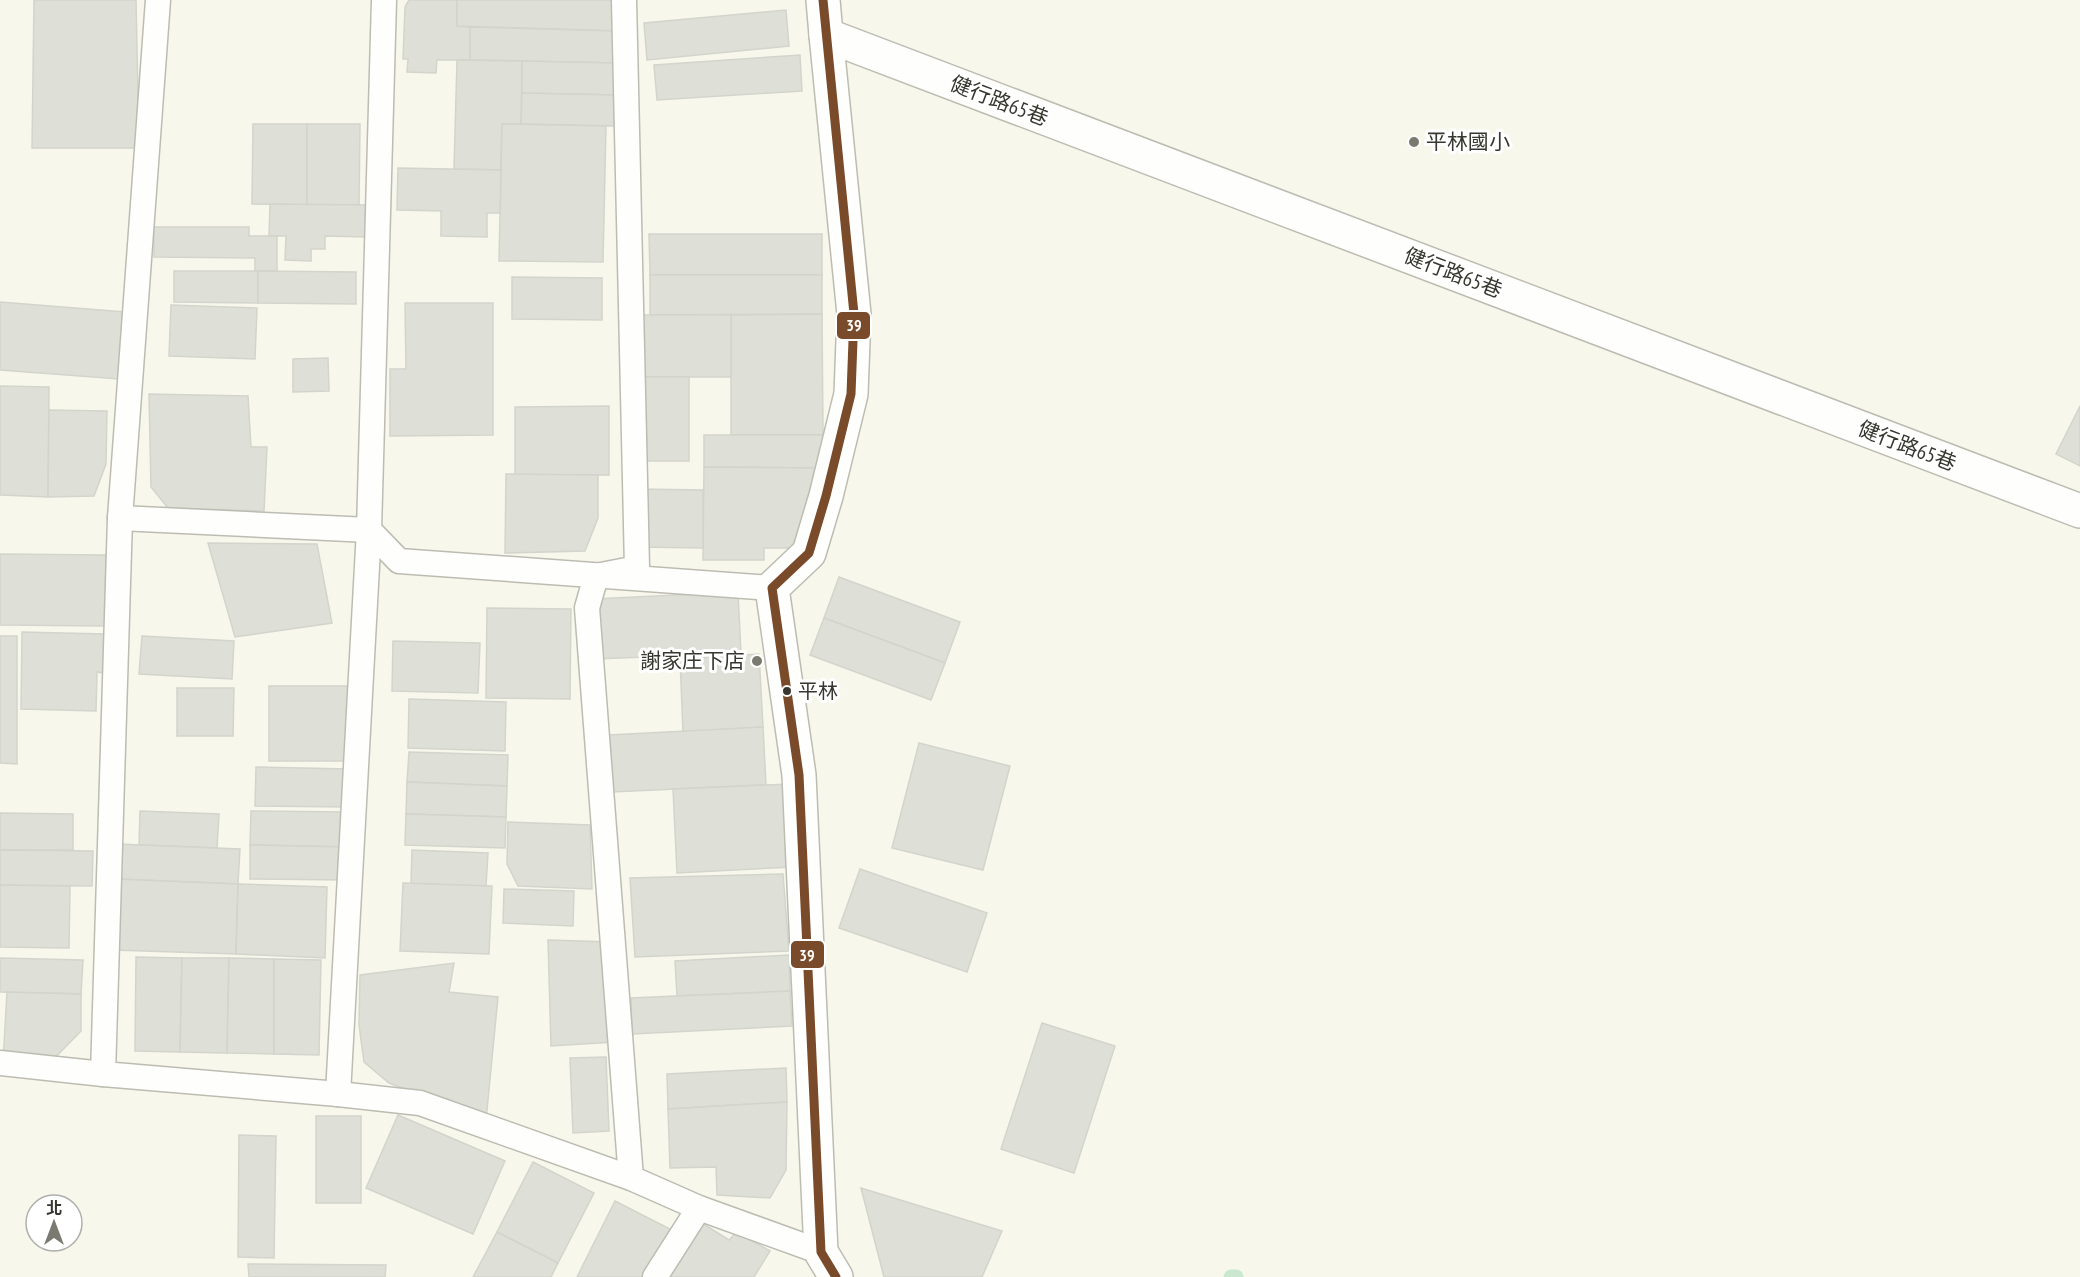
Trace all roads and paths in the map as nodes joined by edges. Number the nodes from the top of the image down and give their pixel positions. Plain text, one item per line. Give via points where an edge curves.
1 (158, 0) edge
2 (384, 0) edge
3 (624, 0) edge
4 (824, 0) edge
5 (826, 36) junction
6 (2080, 511) edge
7 (120, 518) junction
8 (369, 530) junction
9 (596, 576) junction
10 (772, 588) junction
11 (0, 1063) edge
12 (103, 1074) junction
13 (338, 1094) junction
14 (631, 1178) junction
15 (699, 1208) junction
16 (829, 1264) edge
17 (655, 1277) edge

1 - 7 lane
2 - 8 lane
3 - 9 lane via 637,568
4 - 5 street
5 - 6 street, 健行路65巷
5 - 10 street via 854,314 851,393 809,553
7 - 8 lane
7 - 12 lane
8 - 9 lane via 399,561
8 - 13 lane
9 - 10 lane
9 - 14 lane via 587,608
10 - 16 street via 799,775
11 - 12 lane
12 - 13 lane
13 - 14 lane via 420,1103
14 - 15 lane
15 - 16 lane
15 - 17 lane

